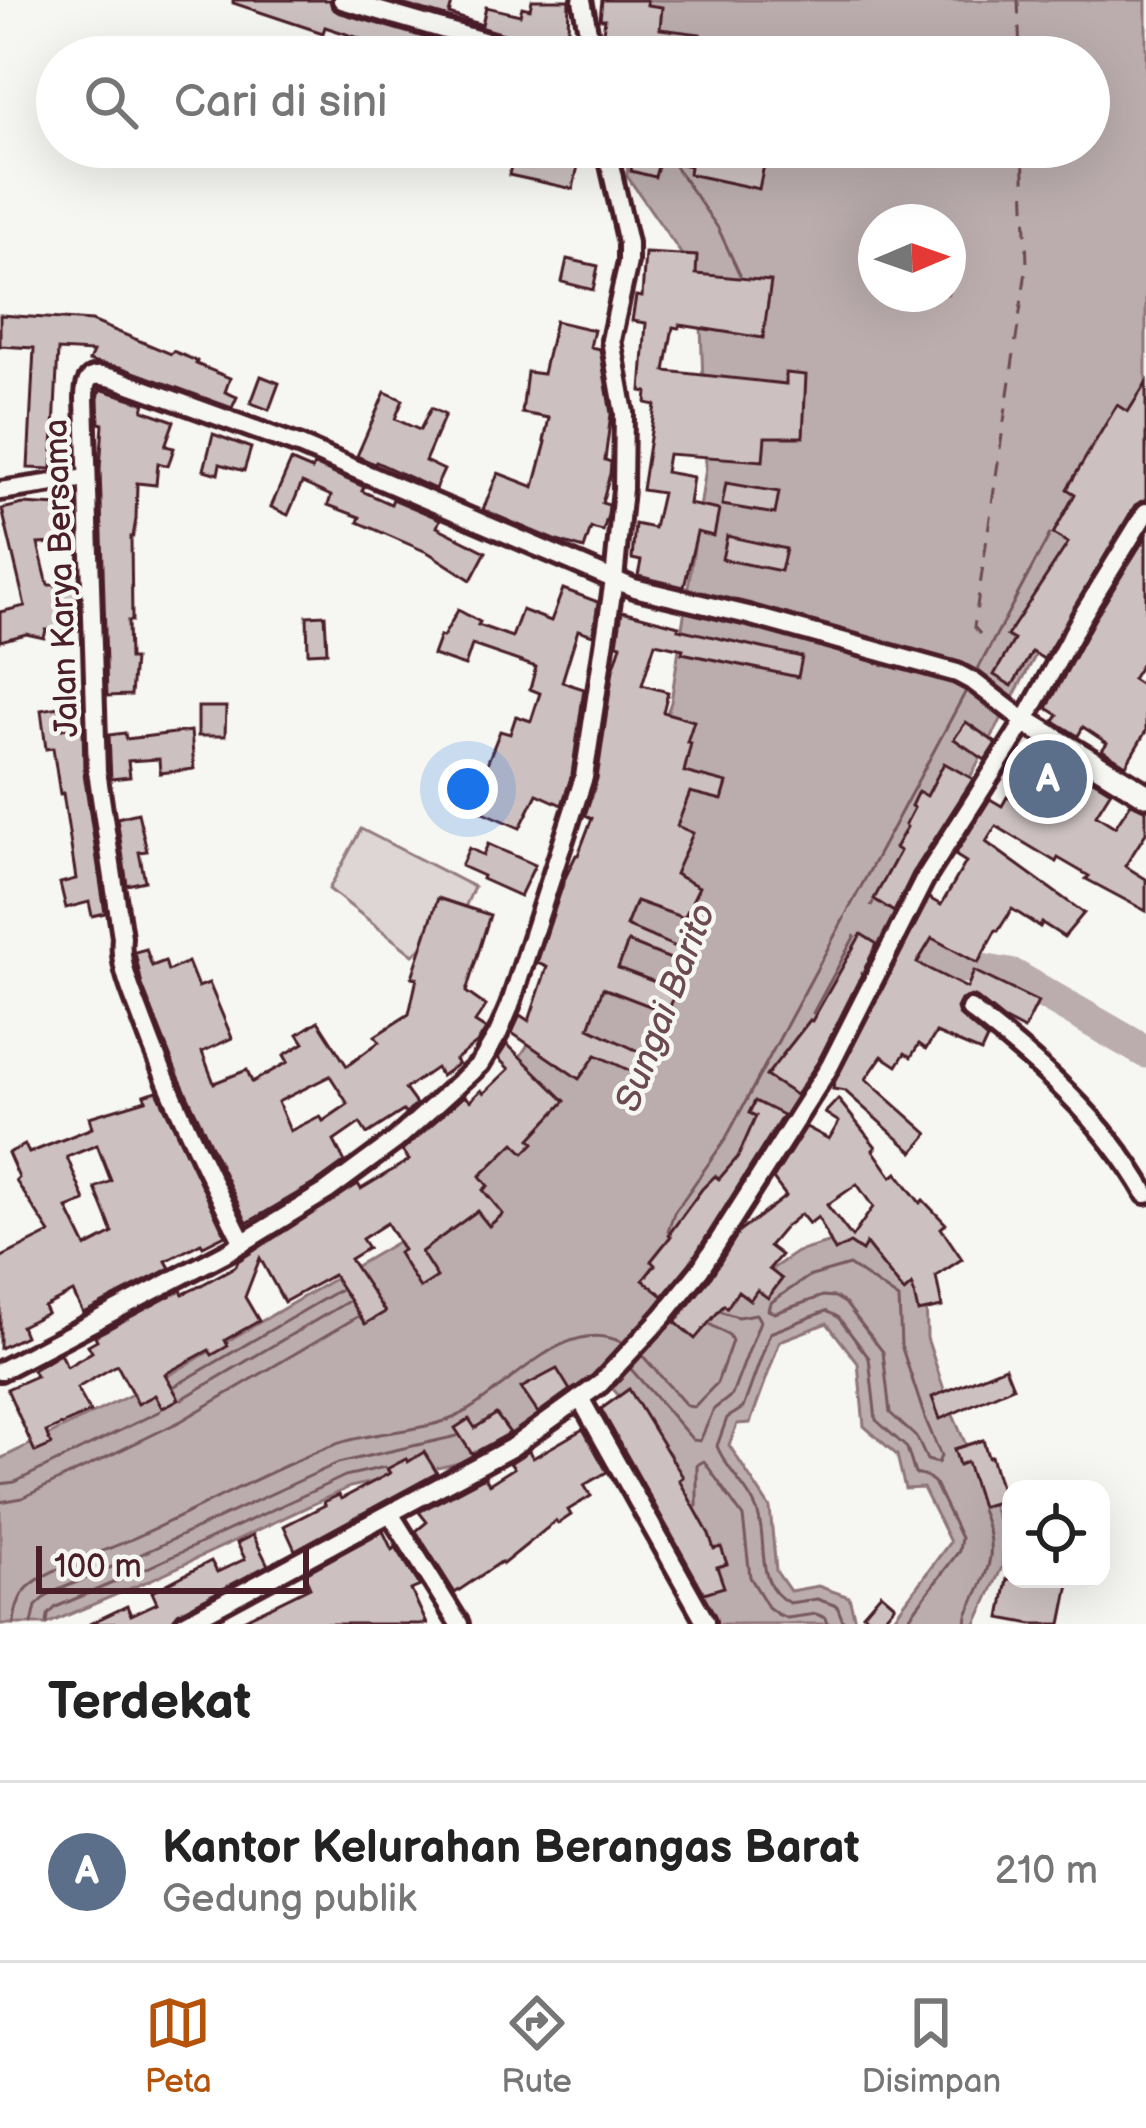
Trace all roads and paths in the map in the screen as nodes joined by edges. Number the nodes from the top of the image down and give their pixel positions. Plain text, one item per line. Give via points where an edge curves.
1 (342, 0) edge
2 (582, 0) edge
3 (466, 36) edge
4 (588, 36) edge
5 (611, 168) edge
6 (87, 478) junction
7 (0, 491) edge
8 (1146, 512) edge
9 (614, 580) junction
10 (1021, 718) junction
11 (1146, 795) edge
12 (970, 1009) dead end
13 (1146, 1194) edge
14 (242, 1243) junction
15 (0, 1371) edge
16 (580, 1398) junction
17 (391, 1515) junction
18 (705, 1621) dead end
19 (184, 1624) edge
20 (459, 1624) edge

1 - 3 street
2 - 4 street
5 - 9 street via 628,242 610,340 624,413
6 - 7 street
6 - 9 street, Jalan Karya Bersama via 85,386 100,375 301,446
6 - 14 street, Jalan Karya Bersama via 97,771 120,950 157,1060
8 - 10 street
9 - 10 street via 957,673
9 - 14 street via 584,777 498,1034 480,1064 396,1140
10 - 11 street
10 - 16 street via 924,880 830,1066 700,1270
12 - 13 street via 1061,1088
14 - 15 street
16 - 17 street via 512,1448
16 - 18 street
17 - 19 street
17 - 20 street

